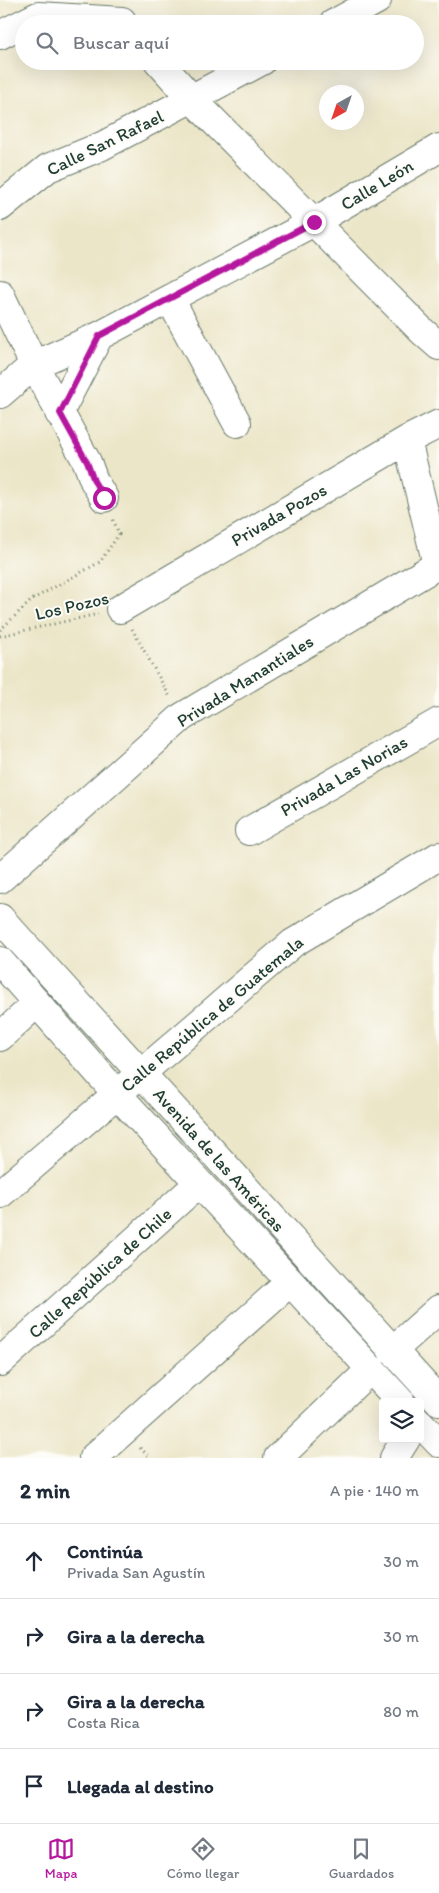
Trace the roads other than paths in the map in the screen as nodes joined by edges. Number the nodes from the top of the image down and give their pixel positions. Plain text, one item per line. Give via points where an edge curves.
1 (101, 0) edge
2 (378, 0) edge
3 (116, 15) edge
4 (350, 15) edge
5 (15, 28) edge
6 (0, 35) edge
7 (165, 70) edge
8 (245, 70) edge
9 (190, 100) junction
10 (439, 148) edge
11 (0, 207) edge
12 (314, 222) junction
13 (0, 294) edge
14 (170, 299) junction
15 (434, 334) edge
16 (99, 336) junction
17 (34, 365) junction
18 (0, 394) edge
19 (60, 413) junction
20 (237, 423) dead end
21 (439, 424) edge
22 (407, 440) junction
23 (104, 498) road end
24 (438, 564) edge
25 (120, 609) road end
26 (439, 722) edge
27 (249, 832) dead end
28 (439, 856) edge
29 (0, 879) edge
30 (0, 918) edge
31 (0, 961) edge
32 (38, 1003) junction
33 (0, 1037) edge
34 (140, 1074) junction
35 (117, 1094) junction
36 (199, 1183) junction
37 (0, 1194) edge
38 (290, 1282) junction
39 (439, 1309) edge
40 (392, 1351) junction
41 (0, 1362) edge
42 (371, 1369) junction
43 (397, 1398) edge
44 (439, 1401) edge
45 (424, 1427) edge
46 (403, 1443) edge
47 (439, 1443) edge
48 (93, 1458) edge
49 (278, 1458) edge
50 (394, 1458) edge

1 - 3 street
2 - 4 street
5 - 6 street
7 - 9 street
8 - 9 street, Calle San Rafael
9 - 11 street, Calle San Rafael via 102,146 48,168
9 - 12 street
10 - 12 street, Calle León
12 - 14 street, Calle León
12 - 15 street
13 - 17 street
14 - 16 street, Calle León
14 - 20 street
16 - 17 street, Calle León
16 - 19 street
17 - 18 street, Calle León
17 - 19 street
19 - 23 street
21 - 22 street, Privada Pozos
22 - 24 street
22 - 25 street, Privada Pozos
24 - 29 street, Privada Manantiales via 182,718
26 - 27 street, Privada Las Norias
28 - 34 street, Calle República de Guatemala via 293,943
30 - 34 street, Avenida de las Américas
31 - 32 street, Avenida de las Américas
32 - 33 street
32 - 35 street, Avenida de las Américas
34 - 35 street, Calle República de Guatemala
34 - 40 street, Avenida de las Américas
35 - 36 street, Avenida de las Américas
35 - 37 street, Calle República de Guatemala
36 - 38 street, Avenida de las Américas
36 - 41 street, Calle República de Chile
38 - 42 street, Avenida de las Américas
38 - 48 street
39 - 40 street
40 - 44 street, Avenida de las Américas
42 - 43 street, Avenida de las Américas
42 - 49 street
45 - 47 street
46 - 50 street

